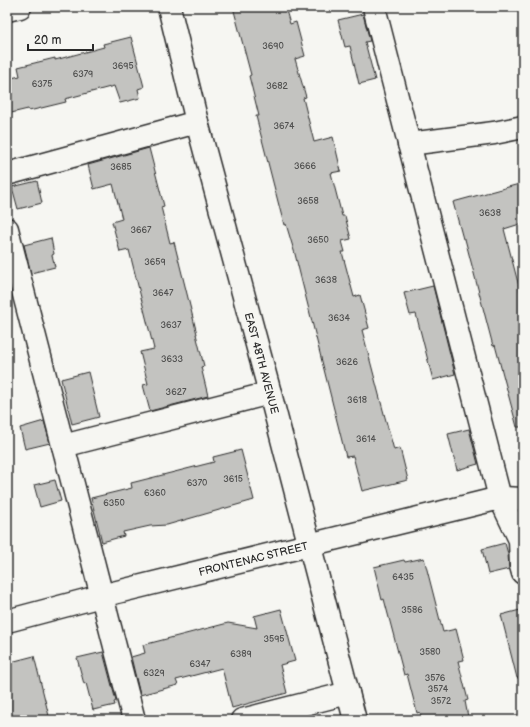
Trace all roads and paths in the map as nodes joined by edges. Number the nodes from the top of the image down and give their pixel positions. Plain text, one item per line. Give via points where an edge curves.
1 (20, 7) edge
2 (169, 7) edge
3 (374, 7) edge
4 (7, 10) edge
5 (197, 122) junction
6 (523, 127) edge
7 (409, 144) junction
8 (7, 174) edge
9 (7, 229) edge
10 (270, 392) junction
11 (63, 446) junction
12 (523, 482) edge
13 (500, 498) junction
14 (523, 499) edge
15 (310, 545) junction
16 (523, 573) edge
17 (101, 596) junction
18 (7, 621) edge
19 (348, 693) junction
20 (134, 720) edge
21 (242, 720) edge
22 (355, 720) edge

1 - 4 street
2 - 5 street, EAST 48TH AVENUE
3 - 7 street
5 - 8 street
5 - 10 street, EAST 48TH AVENUE
6 - 7 street
7 - 13 street
9 - 11 street
10 - 11 street
10 - 15 street, EAST 48TH AVENUE
11 - 17 street
12 - 13 street
13 - 14 street
13 - 15 street, FRONTENAC STREET
13 - 16 street via 520,540
15 - 17 street, FRONTENAC STREET
15 - 19 street, EAST 48TH AVENUE
17 - 18 street, FRONTENAC STREET
17 - 20 street
19 - 21 street
19 - 22 street, EAST 48TH AVENUE

